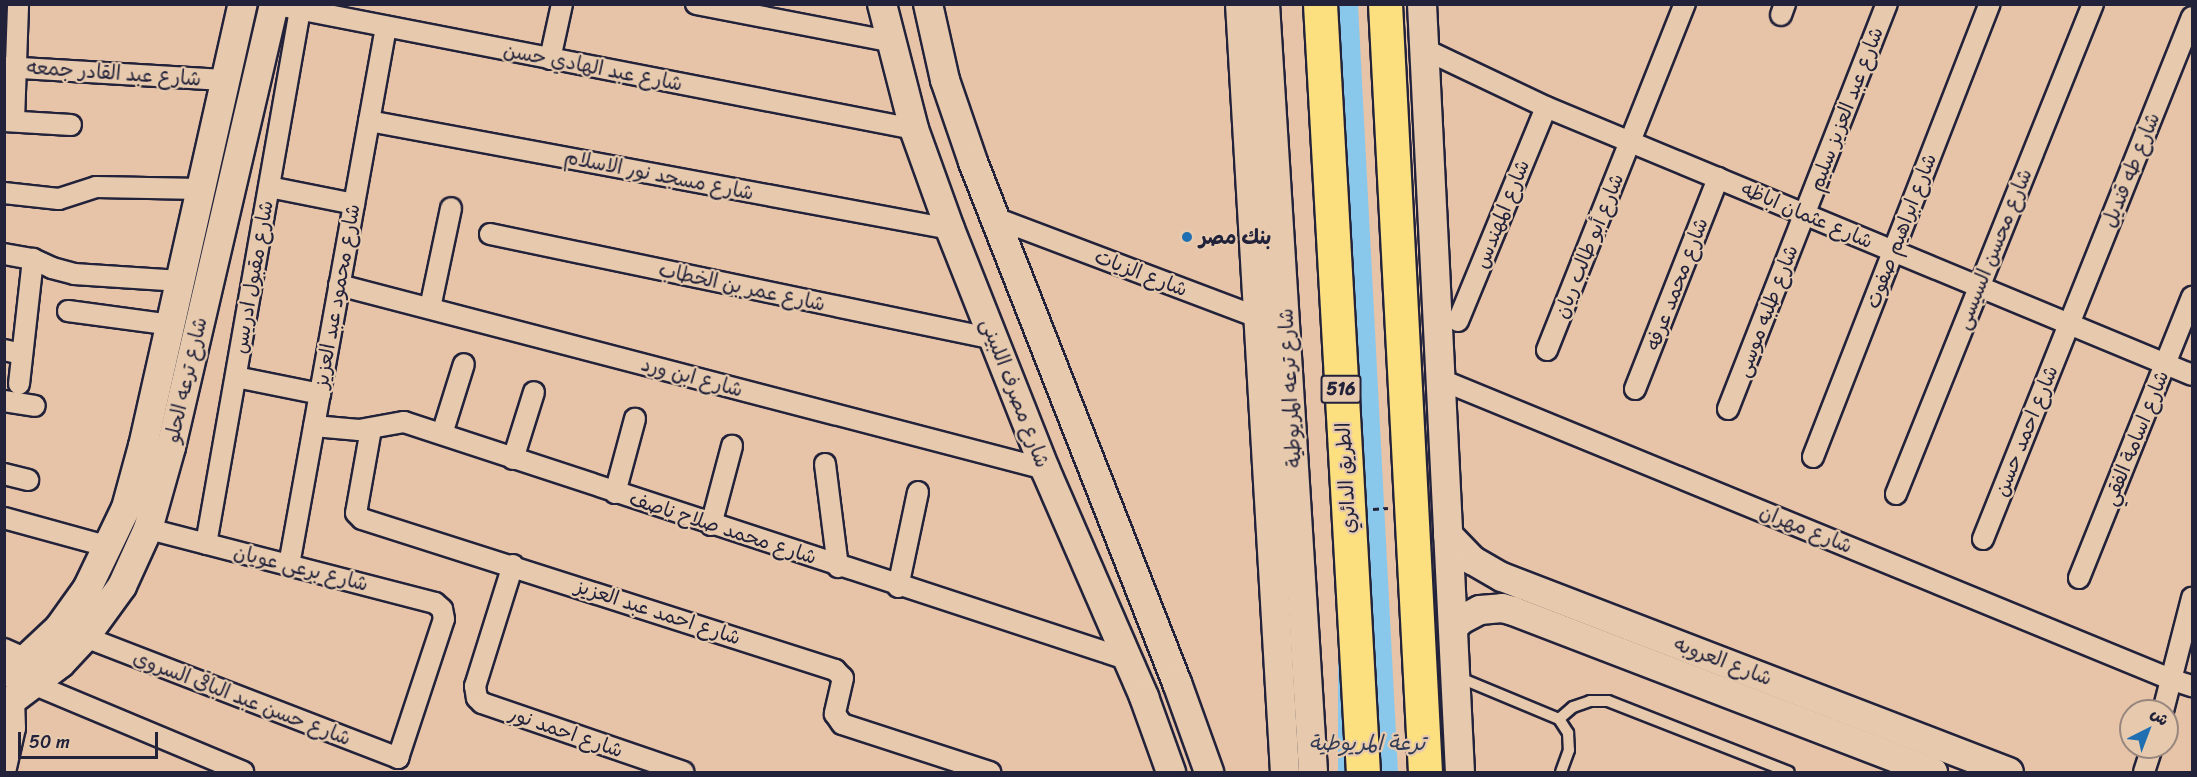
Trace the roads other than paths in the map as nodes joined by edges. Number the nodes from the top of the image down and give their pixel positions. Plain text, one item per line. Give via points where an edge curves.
1 (18, 4) edge
2 (243, 4) edge
3 (562, 4) edge
4 (696, 4) edge
5 (882, 4) edge
6 (928, 4) edge
7 (1240, 4) edge
8 (1265, 4) edge
9 (1320, 4) edge
10 (1385, 4) edge
11 (1422, 4) edge
12 (1684, 4) edge
13 (1887, 4) edge
14 (1990, 4) edge
15 (2093, 4) edge
16 (280, 6) edge
17 (2193, 17) edge
18 (386, 27) junction
19 (889, 41) junction
20 (1424, 49) junction
21 (550, 59) junction
22 (10, 67) edge
23 (224, 80) junction
24 (1546, 106) junction
25 (9, 121) edge
26 (369, 121) junction
27 (71, 125) dead end
28 (914, 129) junction
29 (1631, 142) junction
30 (1718, 178) junction
31 (269, 187) junction
32 (201, 189) junction
33 (4, 193) edge
34 (354, 204) junction
35 (451, 208) dead end
36 (1805, 214) junction
37 (995, 218) junction
38 (950, 229) junction
39 (490, 234) dead end
40 (1894, 251) junction
41 (4, 254) edge
42 (33, 259) junction
43 (181, 281) junction
44 (339, 285) junction
45 (1979, 286) junction
46 (2193, 297) edge
47 (430, 308) junction
48 (68, 311) dead end
49 (1258, 318) junction
50 (1458, 321) dead end
51 (2069, 324) junction
52 (171, 325) junction
53 (1287, 329) junction
54 (994, 339) junction
55 (1547, 351) dead end
56 (13, 352) edge
57 (464, 364) dead end
58 (2166, 364) junction
59 (2193, 375) edge
60 (236, 377) junction
61 (1439, 379) junction
62 (172, 383) junction
63 (19, 384) dead end
64 (1635, 389) dead end
65 (534, 392) dead end
66 (320, 394) junction
67 (4, 401) edge
68 (35, 406) dead end
69 (1728, 409) dead end
70 (635, 419) dead end
71 (314, 426) junction
72 (370, 429) junction
73 (442, 434) junction
74 (732, 446) dead end
75 (1813, 457) dead end
76 (513, 459) junction
77 (825, 464) dead end
78 (1045, 469) junction
79 (4, 474) edge
80 (28, 480) dead end
81 (918, 492) dead end
82 (615, 493) junction
83 (1896, 494) dead end
84 (4, 518) edge
85 (711, 525) junction
86 (148, 529) junction
87 (1448, 535) junction
88 (1983, 539) dead end
89 (206, 544) junction
90 (109, 547) junction
91 (289, 565) junction
92 (513, 565) junction
93 (837, 567) junction
94 (2079, 578) dead end
95 (898, 586) junction
96 (2193, 598) edge
97 (1579, 605) junction
98 (1453, 628) junction
99 (1571, 632) junction
100 (85, 638) junction
101 (1129, 660) junction
102 (1455, 675) junction
103 (14, 678) edge
104 (2173, 680) junction
105 (2193, 686) edge
106 (2167, 699) edge
107 (1558, 719) junction
108 (398, 758) joint
109 (5, 772) edge
110 (243, 772) edge
111 (684, 772) edge
112 (990, 772) edge
113 (1171, 772) edge
114 (1209, 772) edge
115 (1285, 772) edge
116 (1313, 772) edge
117 (1364, 772) edge
118 (1425, 772) edge
119 (1460, 772) edge
120 (1561, 772) edge
121 (1789, 772) edge
122 (1933, 772) edge
123 (2009, 772) edge

1 - 22 street
2 - 23 street, شارع ترعه الحلو
3 - 21 street
4 - 19 street
5 - 19 street, شارع مصرف اللبينى
6 - 37 street via 945,80
7 - 49 street
8 - 53 street, شارع ترعه المريوطية
9 - 117 highway, الطريق الدائري / 516, bridge
10 - 118 highway, bridge
11 - 20 street
12 - 29 street, شارع أبو طالب ريان
13 - 36 street, شارع عبد العزيز سليم
14 - 40 street, شارع ابراهيم صفوت
15 - 45 street, شارع محسن السيسى
16 - 18 street, شارع عبد الهادي حسن
16 - 31 street, شارع مقبول ادريس
16 - 62 street, شارع ترعه الحلو
17 - 51 street, شارع طه قنديل
18 - 21 street, شارع عبد الهادي حسن
18 - 26 street, شارع محمود عبد العزيز
19 - 28 street, شارع مصرف اللبينى
20 - 24 street, شارع عثمان اباظه
20 - 61 street
21 - 28 street, شارع عبد الهادي حسن
22 - 23 street, شارع عبد القادر جمعه
22 - 25 street
23 - 32 street, شارع ترعه الحلو
24 - 29 street, شارع عثمان اباظه
24 - 50 street, شارع المهندس
25 - 27 street
26 - 34 street, شارع محمود عبد العزيز
26 - 38 street, شارع مسجد نور الاسلام
28 - 38 street, شارع مصرف اللبينى
29 - 30 street, شارع عثمان اباظه
29 - 55 street, شارع أبو طالب ريان
30 - 36 street, شارع عثمان اباظه
30 - 64 street, شارع محمد عرفه
31 - 34 street
31 - 60 street, شارع مقبول ادريس
32 - 33 street via 96,187 59,199
32 - 43 street, شارع ترعه الحلو
34 - 44 street, شارع محمود عبد العزيز
35 - 47 street
36 - 40 street, شارع عثمان اباظه
36 - 69 street, شارع طلبه موسى
37 - 49 street, شارع الزيات
37 - 114 street
38 - 54 street, شارع مصرف اللبينى
39 - 54 street, شارع عمر بن الخطاب
40 - 45 street, شارع عثمان اباظه
40 - 75 street, شارع ابراهيم صفوت
41 - 42 street
42 - 43 street via 74,274
42 - 56 street
43 - 52 street, شارع ترعه الحلو
44 - 47 street, شارع ابن ورد
44 - 66 street, شارع محمود عبد العزيز
45 - 51 street, شارع عثمان اباظه
45 - 83 street, شارع محسن السيسى
46 - 58 street, شارع اسامة الفقي
47 - 78 street, شارع ابن ورد
48 - 52 street
49 - 53 street, شارع الزيات
49 - 115 street
51 - 58 street, شارع عثمان اباظه
51 - 88 street, شارع احمد حسن
52 - 62 street, شارع ترعه الحلو
53 - 116 street, شارع ترعه المريوطية
54 - 78 street, شارع مصرف اللبينى
56 - 63 street
57 - 73 street
58 - 59 street, شارع عثمان اباظه
58 - 94 street, شارع اسامة الفقي
60 - 66 street
60 - 89 street, شارع مقبول ادريس
61 - 87 street
61 - 104 street, شارع مهران
62 - 86 street, شارع ترعه الحلو
62 - 90 street, شارع ترعه الحلو
65 - 76 street
66 - 71 street, شارع محمود عبد العزيز
67 - 68 street
70 - 82 street
71 - 72 street, شارع محمد صلاح ناصف
71 - 91 street, شارع محمود عبد العزيز
72 - 73 street, شارع محمد صلاح ناصف via 404,422
72 - 92 street, شارع احمد عبد العزيز via 356,513 360,517
73 - 76 street, شارع محمد صلاح ناصف
74 - 85 street
76 - 82 street, شارع محمد صلاح ناصف
77 - 93 street
78 - 101 street, شارع مصرف اللبينى
79 - 80 street
81 - 95 street
82 - 85 street, شارع محمد صلاح ناصف
84 - 90 street
85 - 93 street, شارع محمد صلاح ناصف
86 - 89 street, شارع برعى عويان
86 - 100 street, شارع ترعه الحلو via 122,586
87 - 97 street, شارع العروبه via 1481,566
87 - 98 street
89 - 91 street, شارع برعى عويان
90 - 103 street, شارع ترعه الحلو via 87,590
91 - 108 street, شارع برعى عويان via 435,603 442,609 444,619
92 - 111 street, شارع احمد نور via 475,686 482,703
92 - 112 street, شارع احمد عبد العزيز via 835,670 843,678 835,714 842,724
93 - 95 street, شارع محمد صلاح ناصف
95 - 101 street, شارع محمد صلاح ناصف
96 - 104 street
97 - 99 street
97 - 123 street, شارع العروبه
98 - 99 street, شارع العروبه via 1480,610 1502,608
98 - 102 street
99 - 122 street, شارع العروبه
100 - 103 street, شارع ترعه الحلو via 61,663
100 - 108 street, شارع حسن عبد الباقى السروى
101 - 113 street, شارع مصرف اللبينى
102 - 107 lane
102 - 119 street
103 - 109 street via 15,728
103 - 110 street
104 - 105 street, شارع مهران
104 - 106 street
107 - 120 lane via 1568,733 1569,750
107 - 121 lane via 1573,707 1590,701 1608,701

